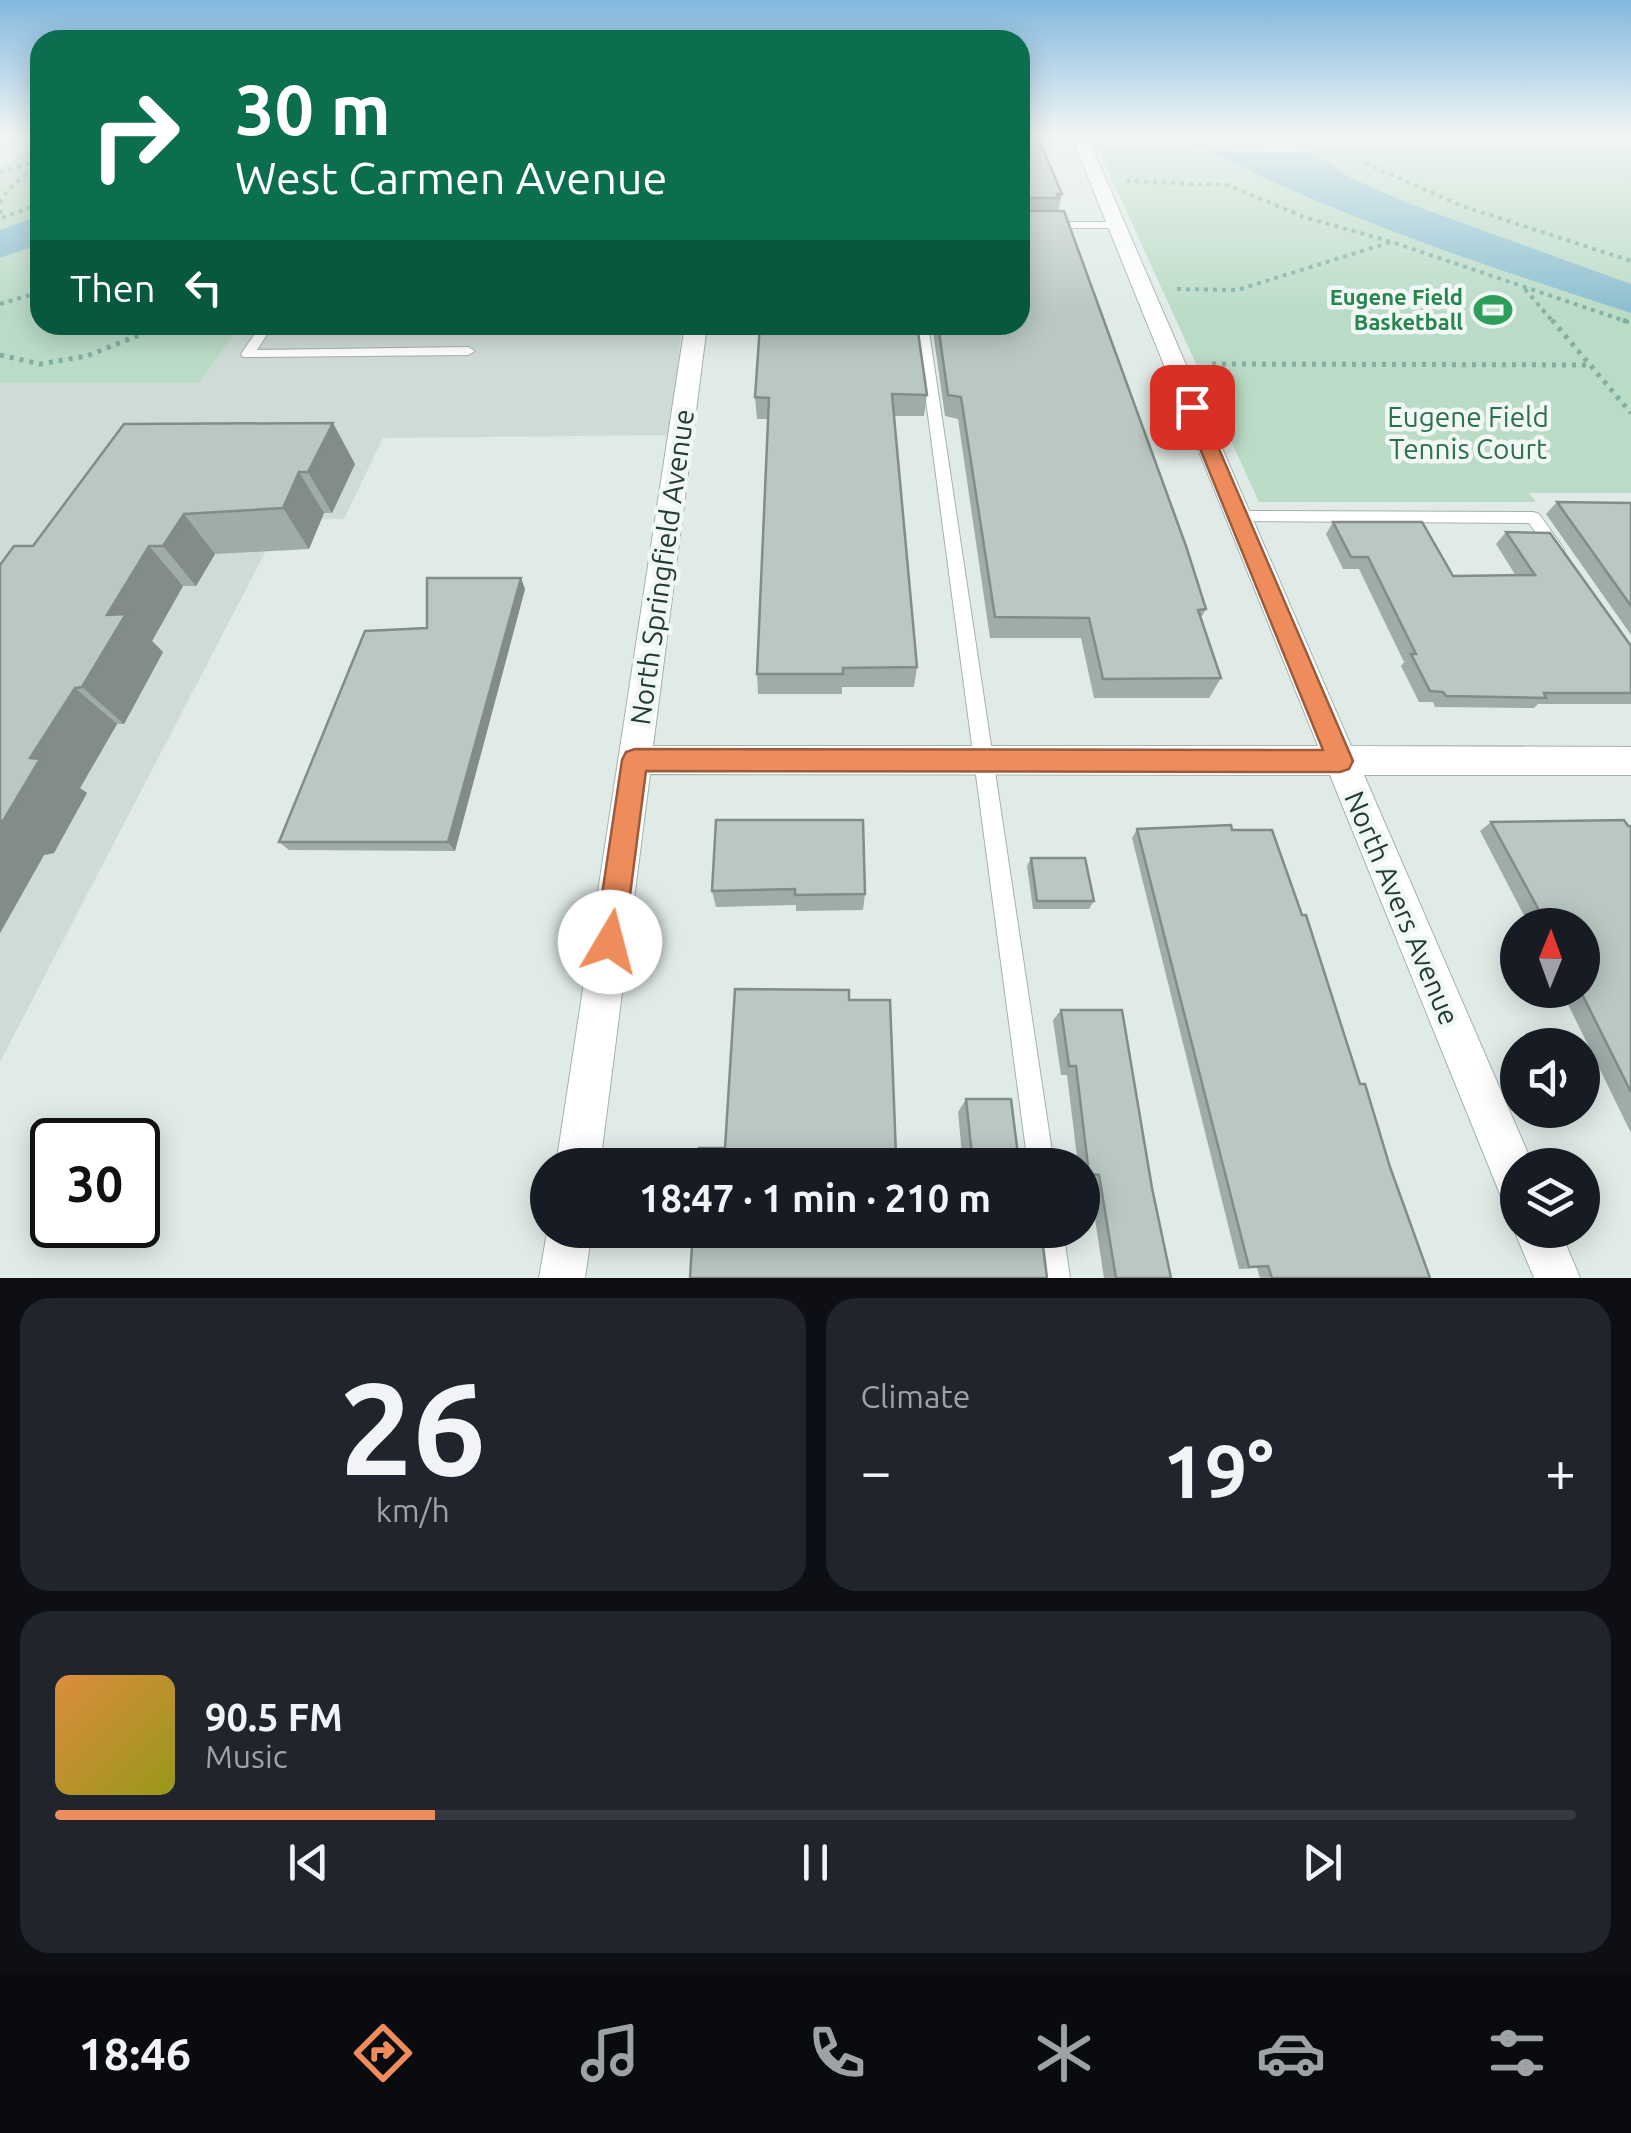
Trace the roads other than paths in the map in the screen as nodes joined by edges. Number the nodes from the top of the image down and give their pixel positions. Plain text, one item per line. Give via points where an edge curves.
1 (1103, 195) edge
2 (1030, 225) edge
3 (1116, 225) junction
4 (260, 335) edge
5 (695, 335) edge
6 (923, 335) edge
7 (468, 352) dead end
8 (1238, 516) junction
9 (1566, 564) edge
10 (635, 760) junction
11 (985, 761) junction
12 (1340, 761) junction
13 (1631, 761) edge
14 (580, 1148) edge
15 (1039, 1148) edge
16 (1503, 1148) edge
17 (566, 1248) edge
18 (1052, 1248) edge
19 (1544, 1248) edge
20 (562, 1278) edge
21 (1056, 1278) edge
22 (1557, 1278) edge

1 - 3 street, North Avers Avenue
2 - 3 lane
3 - 8 street, North Avers Avenue
4 - 7 lane via 248,354
5 - 10 street, North Springfield Avenue
6 - 11 lane
8 - 9 lane via 1533,518
8 - 12 street, North Avers Avenue
10 - 11 street
10 - 14 street, North Springfield Avenue
11 - 12 street
11 - 15 lane
12 - 13 street
12 - 16 street, North Avers Avenue
17 - 20 street
18 - 21 lane
19 - 22 street

